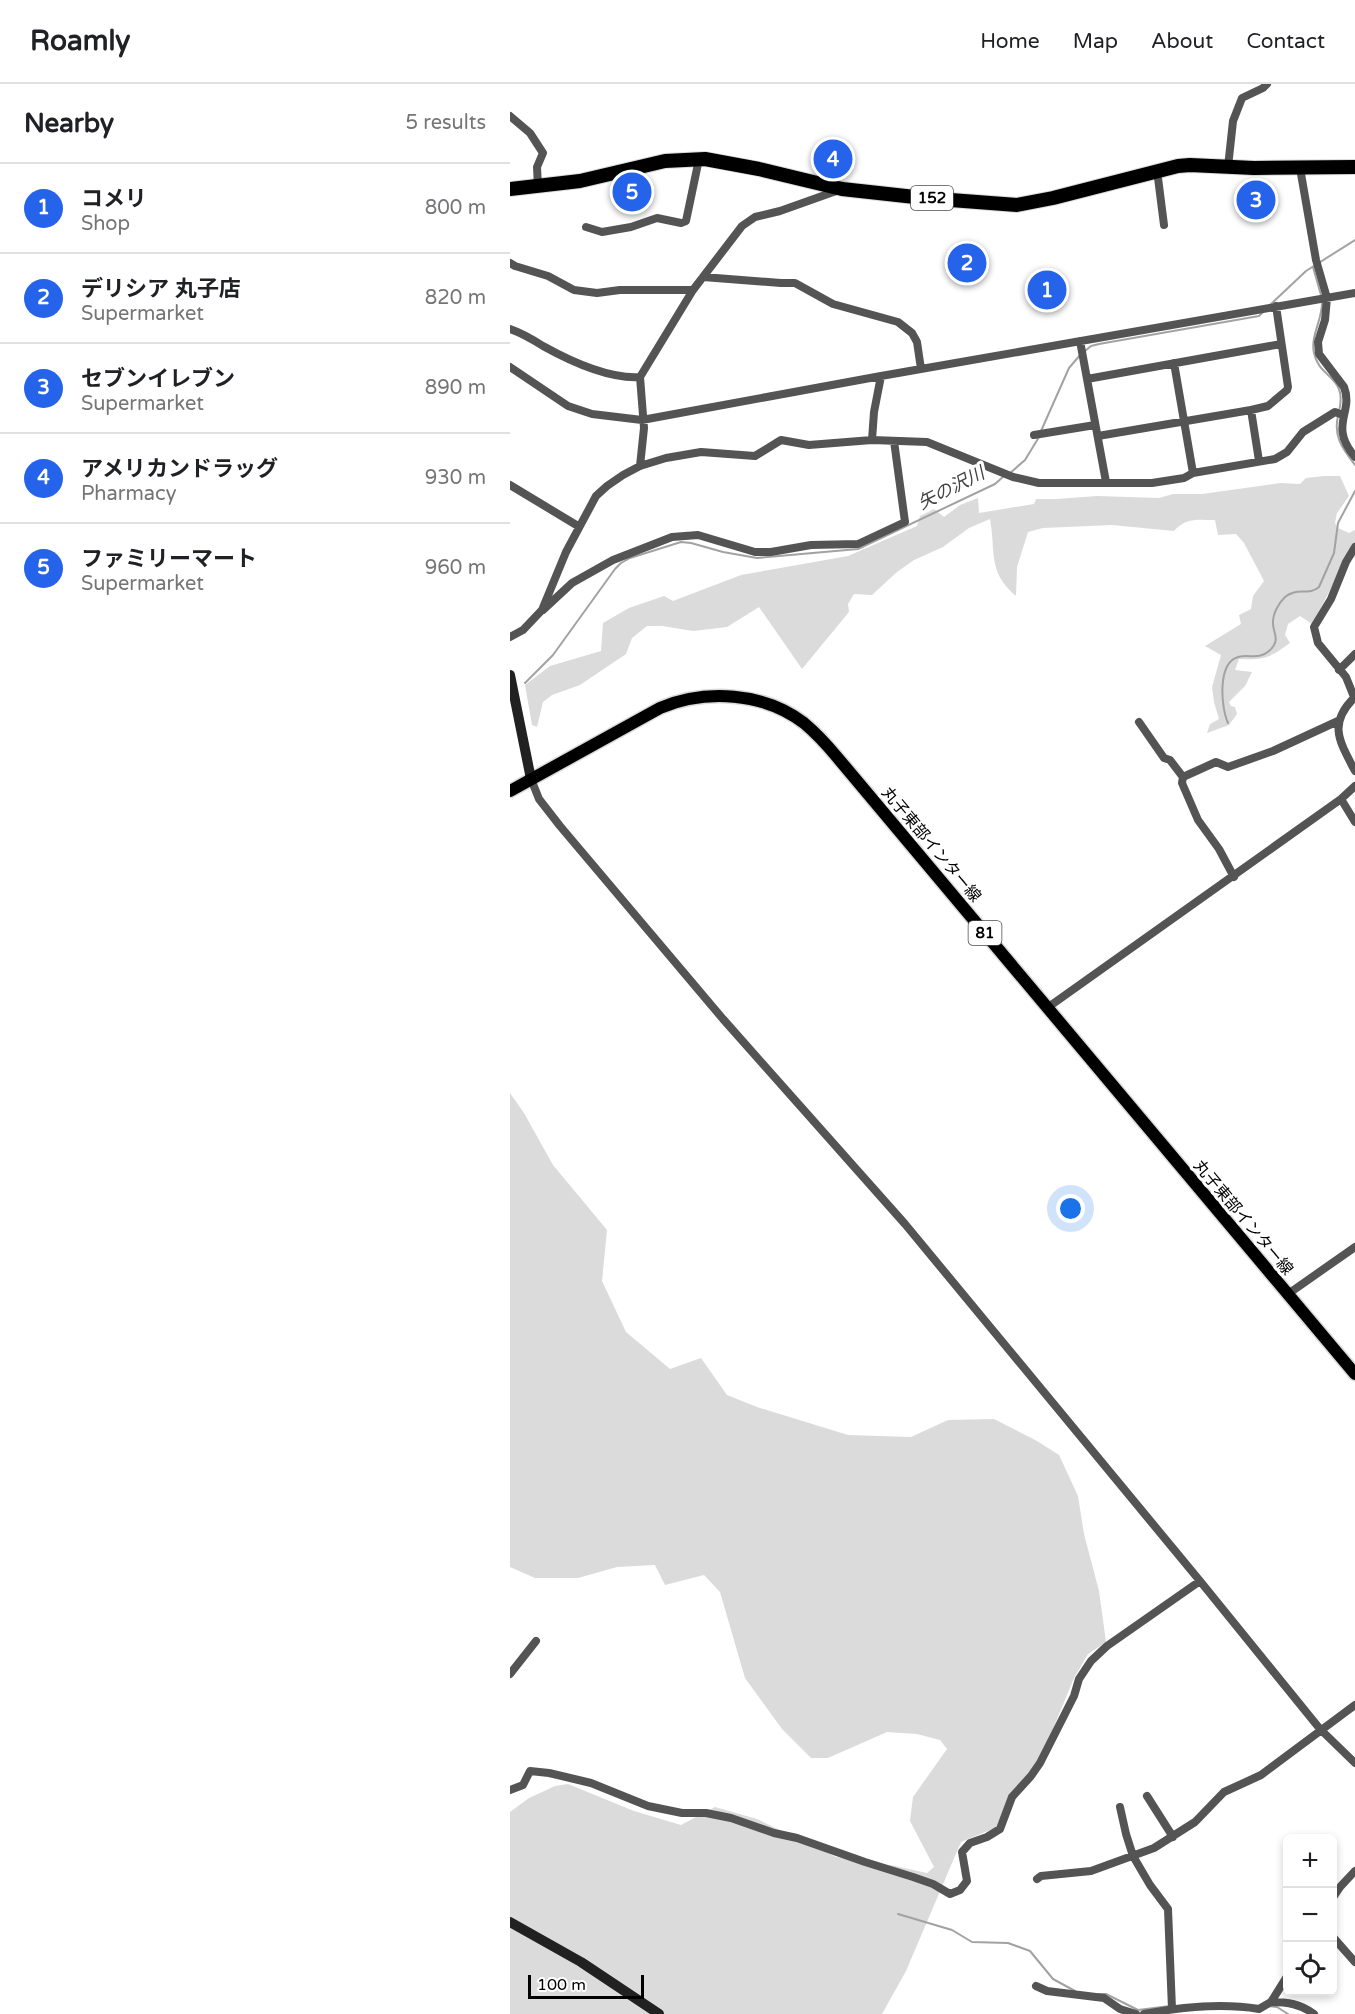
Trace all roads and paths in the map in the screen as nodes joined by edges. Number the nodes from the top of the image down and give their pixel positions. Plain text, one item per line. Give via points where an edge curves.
1 (1267, 84) edge
2 (510, 116) edge
3 (699, 159) junction
4 (1228, 167) junction
5 (1355, 167) edge
6 (1300, 168) junction
7 (1157, 170) junction
8 (538, 187) junction
9 (510, 189) edge
10 (842, 189) junction
11 (1164, 225) dead end
12 (586, 226) dead end
13 (510, 263) edge
14 (703, 277) junction
15 (693, 290) junction
16 (1355, 293) edge
17 (1324, 298) junction
18 (1274, 307) junction
19 (510, 329) edge
20 (1080, 341) junction
21 (1281, 344) junction
22 (1174, 363) junction
23 (510, 367) edge
24 (921, 369) junction
25 (881, 376) junction
26 (640, 377) junction
27 (1087, 379) junction
28 (1251, 410) junction
29 (1340, 414) junction
30 (642, 420) junction
31 (1185, 420) junction
32 (1095, 425) junction
33 (1038, 434) dead end
34 (1098, 436) junction
35 (872, 440) junction
36 (894, 441) junction
37 (1355, 457) edge
38 (1259, 461) junction
39 (639, 466) junction
40 (1193, 472) junction
41 (1106, 482) junction
42 (510, 485) edge
43 (578, 526) junction
44 (1355, 548) edge
45 (542, 610) junction
46 (510, 637) edge
47 (1355, 654) edge
48 (1340, 670) junction
49 (510, 675) edge
50 (1355, 697) edge
51 (1139, 722) dead end
52 (1338, 722) junction
53 (1355, 771) edge
54 (1183, 777) junction
55 (531, 779) junction
56 (1355, 786) edge
57 (510, 791) edge
58 (1341, 799) junction
59 (1355, 822) edge
60 (1234, 877) junction
61 (1047, 1008) junction
62 (1355, 1247) edge
63 (1288, 1294) junction
64 (1355, 1374) edge
65 (1200, 1581) junction
66 (536, 1641) dead end
67 (510, 1674) edge
68 (1355, 1705) edge
69 (1320, 1729) junction
70 (1355, 1763) edge
71 (510, 1790) edge
72 (1147, 1796) dead end
73 (1120, 1807) dead end
74 (1173, 1837) junction
75 (1133, 1856) junction
76 (1355, 1871) edge
77 (1037, 1879) dead end
78 (1337, 1892) edge
79 (510, 1922) edge
80 (1337, 1942) edge
81 (1355, 1962) edge
82 (1283, 1982) edge
83 (1036, 1986) dead end
84 (1271, 2002) junction
85 (1177, 2011) edge
86 (659, 2014) edge
87 (1136, 2014) edge
88 (1144, 2014) edge
89 (1314, 2014) edge

1 - 4 street via 1242,98 1233,121
2 - 8 street via 530,133 543,153 537,167
3 - 8 highway, 152 via 665,161
3 - 10 highway, 152
3 - 12 street via 686,221 657,218 602,232
4 - 6 highway, 152
4 - 7 highway, 152 via 1190,165
5 - 6 highway, 152
6 - 17 street
7 - 10 highway, 152 via 1017,205
7 - 11 street
8 - 9 highway, 152
10 - 14 street via 755,217 742,226
13 - 15 street via 574,290
14 - 15 street
14 - 24 street via 795,283 833,304 898,322 917,342
15 - 26 street
16 - 17 street
17 - 18 street
17 - 29 street via 1326,313 1318,348 1321,359 1346,392
18 - 20 street
18 - 21 street
19 - 26 street via 602,372 624,378
20 - 24 street
20 - 27 street
21 - 22 street
21 - 28 street via 1287,390 1268,406
22 - 27 street
22 - 31 street
23 - 30 street via 568,406 612,418
24 - 25 street
25 - 30 street
25 - 35 street
26 - 30 street
27 - 32 street
28 - 31 street
28 - 38 street
29 - 37 street via 1342,436
29 - 38 street via 1335,412 1303,432 1287,452 1275,459
30 - 39 street
31 - 34 street
31 - 40 street
32 - 33 street
32 - 34 street
34 - 41 street
35 - 36 street
35 - 39 street via 809,445 781,440 755,456 701,452
36 - 41 street via 927,442 1001,473 1039,483
36 - 45 street via 905,522 858,544 811,545 771,552 755,552 698,535 672,537 572,583
38 - 40 street
39 - 43 street via 596,496
40 - 41 street via 1170,481
42 - 43 street
43 - 45 street
44 - 48 street via 1314,627 1318,643
45 - 46 street via 523,630
47 - 48 street
48 - 50 street
49 - 55 street
50 - 52 street
51 - 54 street
52 - 53 street via 1338,739
52 - 54 street via 1273,752 1228,767 1216,762
54 - 60 street via 1197,820
55 - 57 main road, 丸子東部インター線 / 81
55 - 61 main road, 丸子東部インター線 / 81 via 677,702 728,696 779,709 803,723 837,756
55 - 65 street via 539,800 560,826 904,1224
56 - 58 street
58 - 59 street
58 - 60 street
60 - 61 street
61 - 63 main road, 丸子東部インター線 / 81
62 - 63 street
63 - 64 main road, 丸子東部インター線 / 81
65 - 69 street
65 - 71 street via 1091,1661 1079,1678 1040,1763 1012,1797 1000,1829 970,1843 963,1852 967,1881 950,1894 933,1884 797,1838 731,1818 648,1806 572,1778 530,1771 523,1785
66 - 67 street
68 - 69 street
69 - 70 street
69 - 74 street via 1261,1775 1224,1792 1195,1822
72 - 74 street
73 - 75 street
74 - 75 street
75 - 77 street via 1091,1871
75 - 85 street via 1168,1909
76 - 78 street
79 - 86 street
80 - 81 street
82 - 84 street
83 - 87 street via 1047,1991 1104,1998
84 - 85 street via 1259,2009 1234,2005
84 - 89 street via 1289,2002
85 - 88 street

